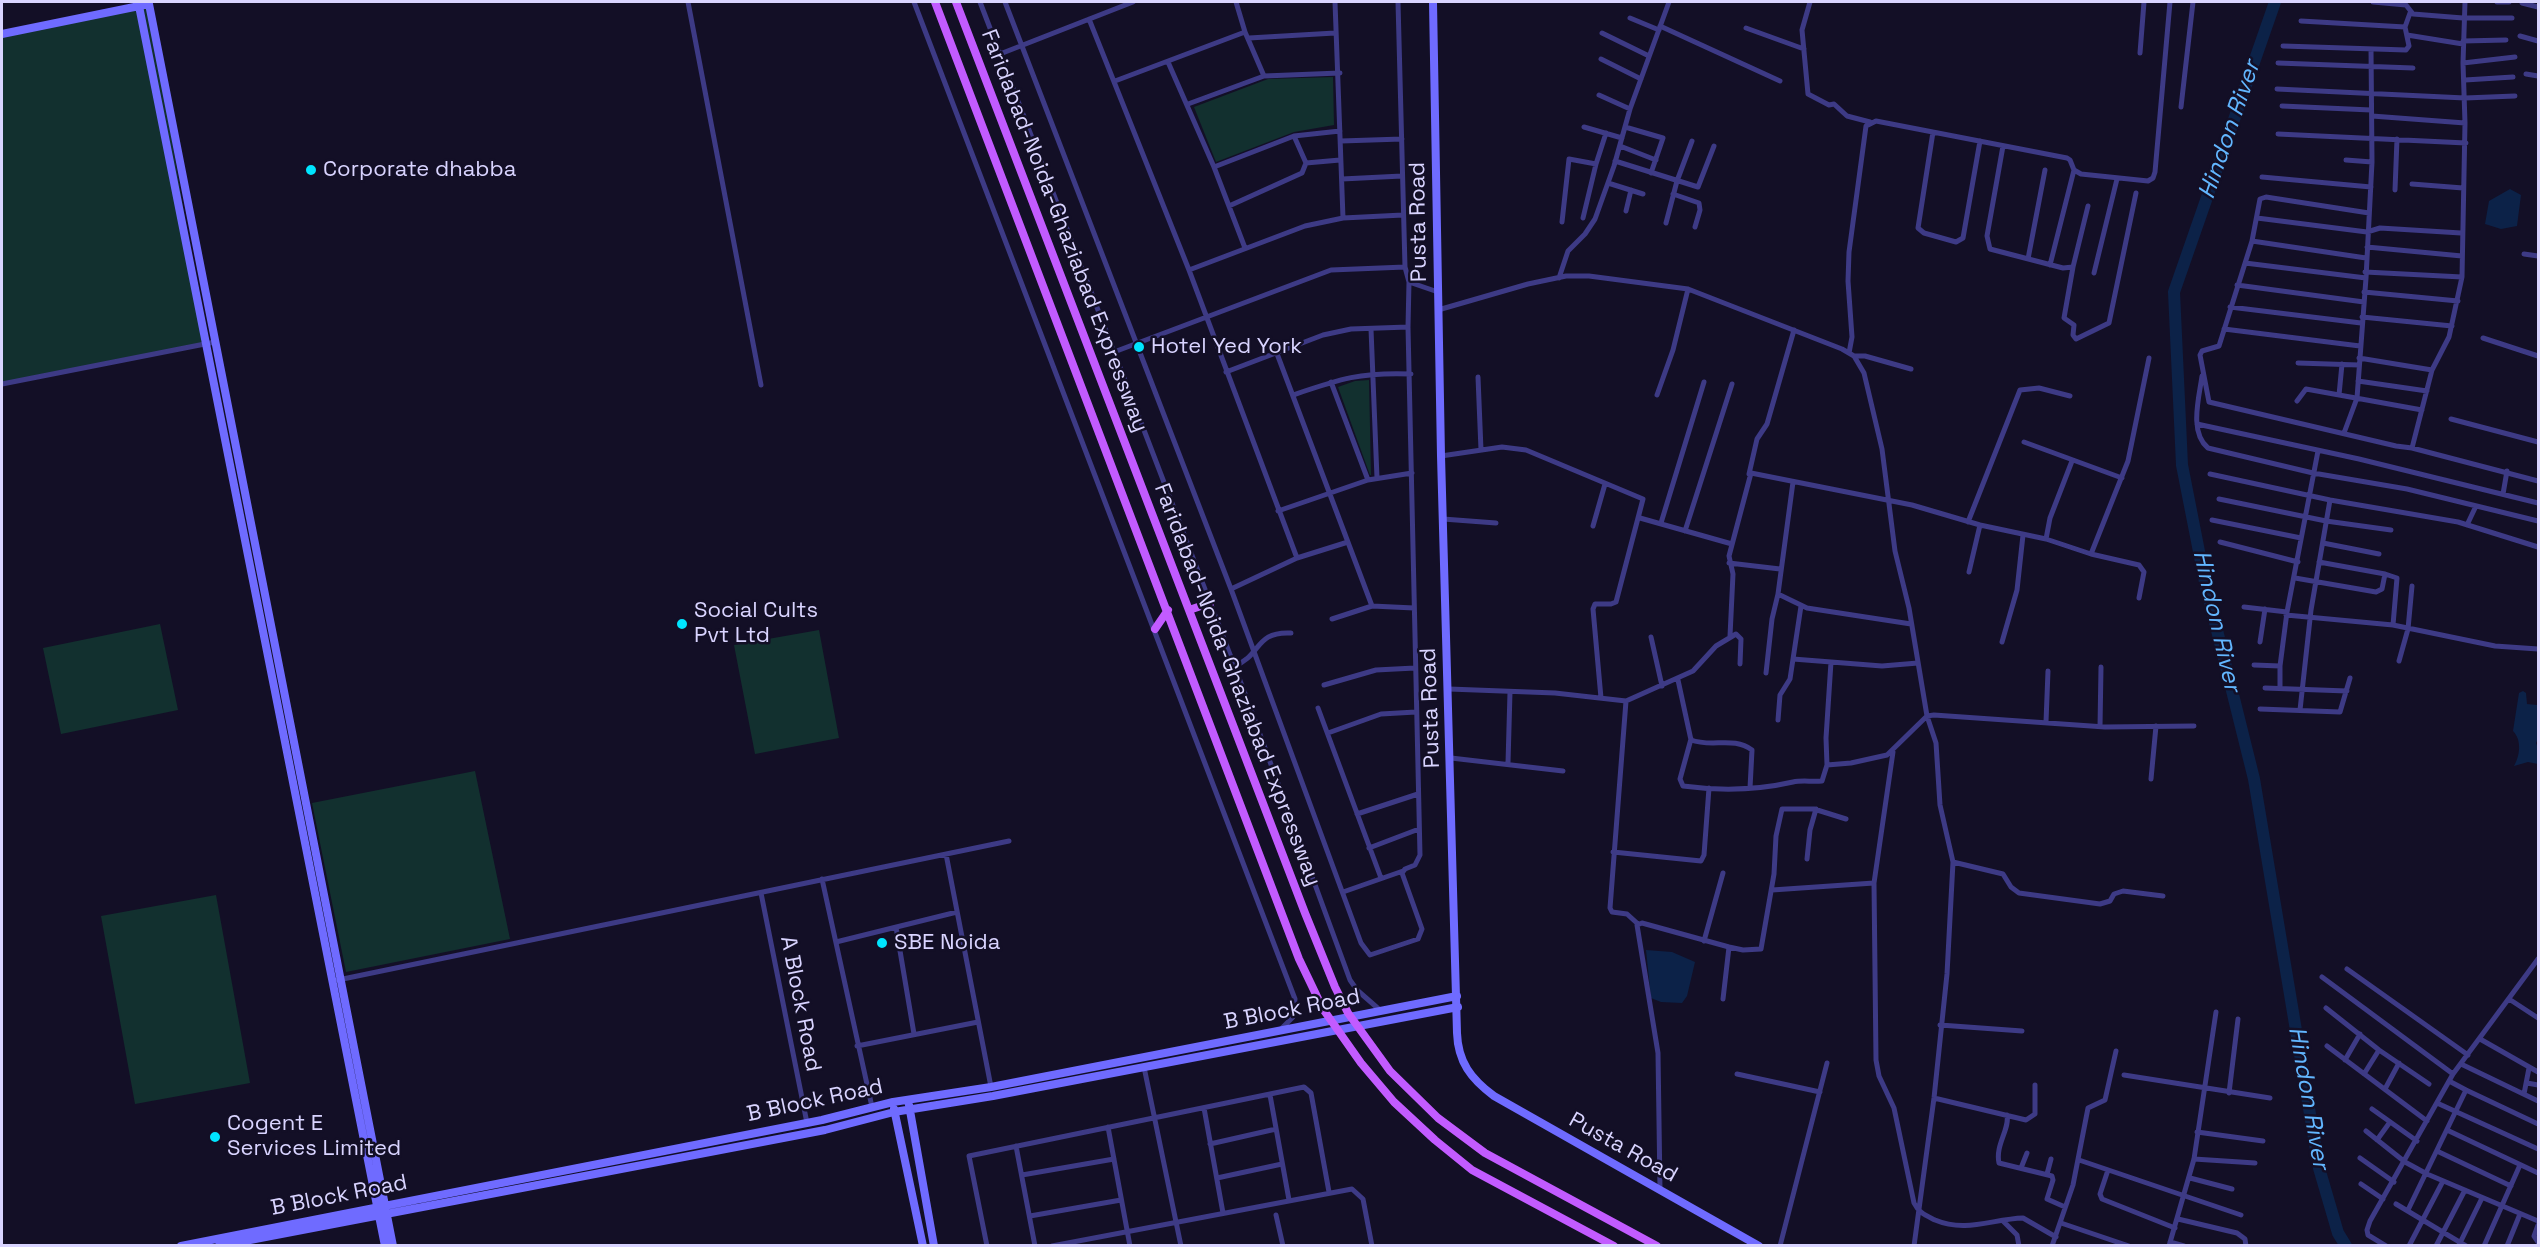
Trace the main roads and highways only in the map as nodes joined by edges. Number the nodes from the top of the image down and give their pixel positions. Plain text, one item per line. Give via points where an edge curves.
1 (935, 2) edge
2 (956, 2) edge
3 (1210, 603) road end
4 (1168, 610) junction
5 (1189, 610) junction
6 (1155, 629) road end
7 (1614, 1245) edge
8 (1657, 1245) edge

1 - 4 main road, Faridabad-Noida-Ghaziabad Expressway
2 - 5 main road, Faridabad-Noida-Ghaziabad Expressway
3 - 5 main road
4 - 6 main road
4 - 7 main road, Faridabad-Noida-Ghaziabad Expressway via 1299,959 1323,1009 1394,1102 1472,1170
5 - 8 main road, Faridabad-Noida-Ghaziabad Expressway via 1335,987 1390,1071 1437,1118 1485,1154

